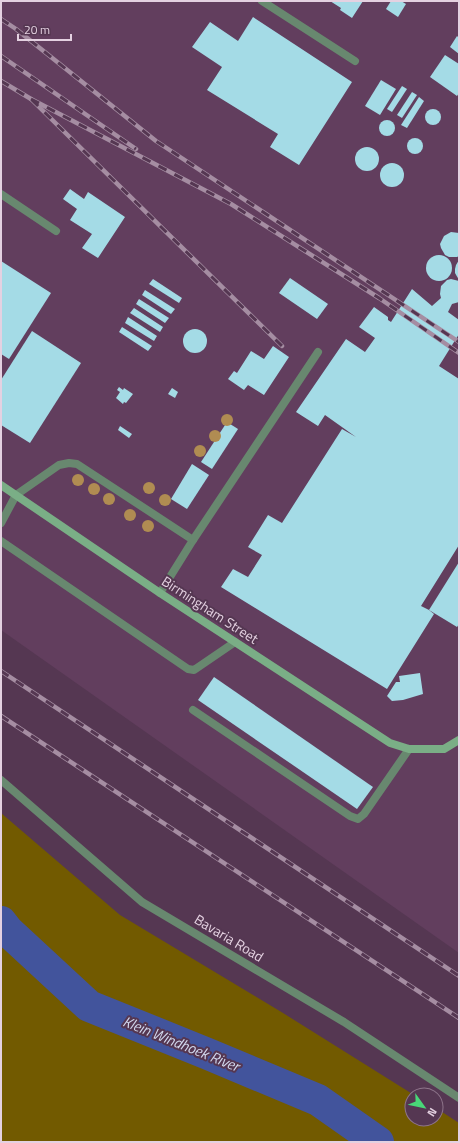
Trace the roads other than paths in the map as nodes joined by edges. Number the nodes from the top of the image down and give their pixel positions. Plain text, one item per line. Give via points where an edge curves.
1 (262, 1) edge
2 (354, 61) dead end
3 (1, 194) edge
4 (56, 231) dead end
5 (318, 352) dead end
6 (1, 485) edge
7 (16, 495) junction
8 (1, 523) edge
9 (193, 540) junction
10 (1, 542) edge
11 (160, 593) junction
12 (235, 642) junction
13 (193, 710) dead end
14 (459, 740) edge
15 (409, 749) junction
16 (1, 780) edge
17 (459, 1098) edge

1 - 2 street
3 - 4 street
5 - 9 street
6 - 7 street, Birmingham Street
7 - 8 street
7 - 9 street via 59,465 77,464
7 - 11 street, Birmingham Street
9 - 11 street
10 - 12 street via 188,669 194,670
11 - 12 street, Birmingham Street
12 - 15 street, Birmingham Street via 390,743
13 - 15 street via 358,819
14 - 15 street, Birmingham Street via 444,749
16 - 17 street, Bavaria Road via 142,902 344,1022

